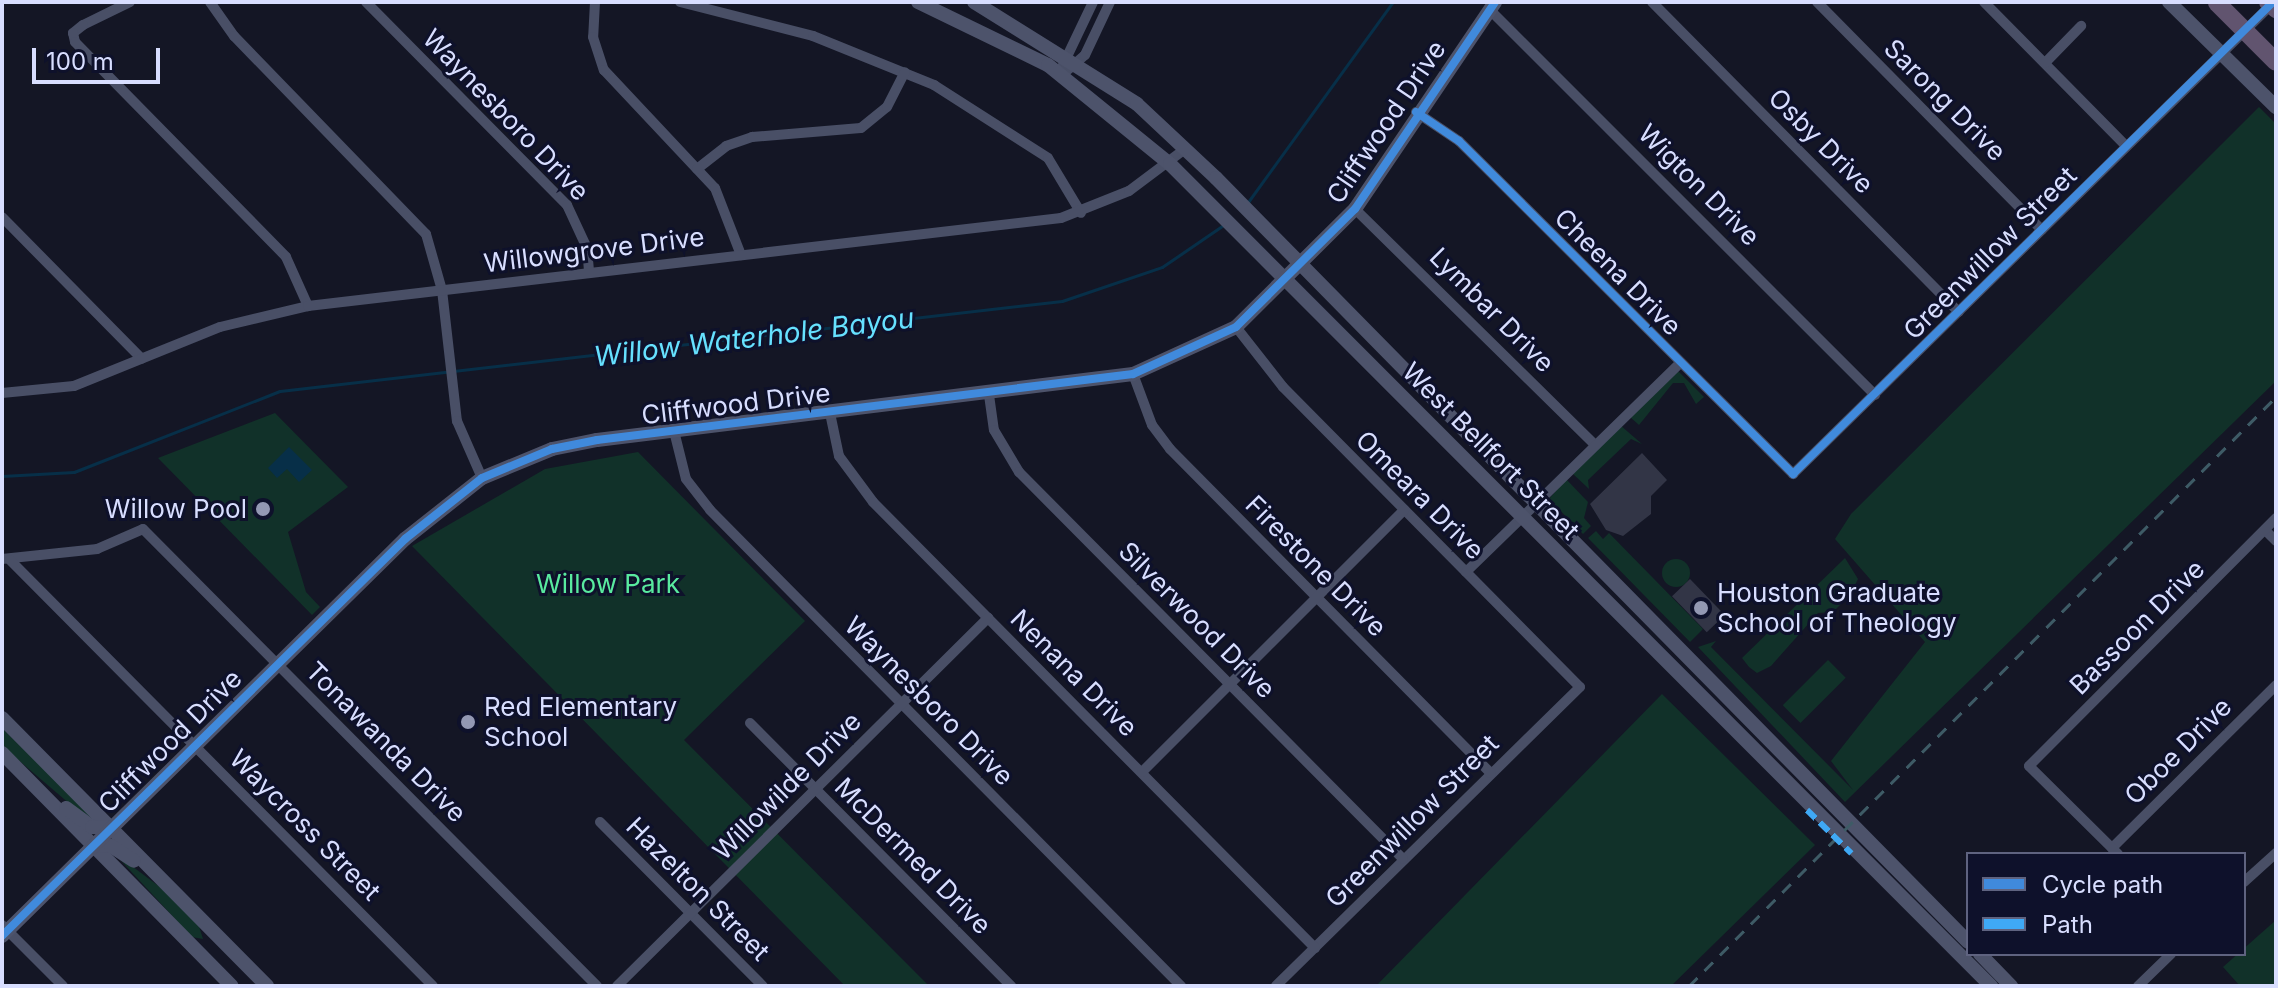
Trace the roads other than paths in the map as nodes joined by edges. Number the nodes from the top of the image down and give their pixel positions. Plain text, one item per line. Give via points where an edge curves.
1 (130, 2) edge
2 (210, 2) edge
3 (366, 2) edge
4 (595, 2) edge
5 (680, 2) edge
6 (918, 2) edge
7 (974, 2) edge
8 (1093, 2) edge
9 (1110, 2) edge
10 (1652, 2) edge
11 (1817, 2) edge
12 (1984, 2) edge
13 (2169, 2) edge
14 (2271, 2) edge
15 (2217, 3) edge
16 (1492, 6) edge
17 (2276, 9) edge
18 (2081, 26) dead end
19 (1065, 53) junction
20 (2221, 54) junction
21 (2276, 62) edge
22 (1079, 63) junction
23 (2045, 63) junction
24 (905, 72) junction
25 (1062, 75) junction
26 (2276, 107) edge
27 (1416, 112) junction
28 (2126, 146) junction
29 (1185, 149) junction
30 (1170, 164) junction
31 (697, 169) junction
32 (1355, 209) junction
33 (1081, 213) junction
34 (2, 217) edge
35 (2042, 230) junction
36 (741, 255) junction
37 (1302, 264) junction
38 (589, 272) junction
39 (1287, 279) junction
40 (442, 290) junction
41 (308, 306) junction
42 (1959, 312) junction
43 (1236, 327) junction
44 (142, 359) junction
45 (1680, 363) junction
46 (1133, 374) junction
47 (1417, 381) junction
48 (4, 391) edge
49 (989, 395) junction
50 (1875, 395) junction
51 (1404, 396) junction
52 (830, 413) junction
53 (674, 431) junction
54 (1595, 445) junction
55 (1785, 470) joint
56 (482, 478) junction
57 (1537, 503) junction
58 (1404, 510) junction
59 (1523, 516) junction
60 (2276, 518) edge
61 (2265, 530) junction
62 (2276, 541) edge
63 (6, 560) edge
64 (1466, 572) junction
65 (1317, 597) junction
66 (988, 618) junction
67 (1686, 653) junction
68 (277, 663) junction
69 (1671, 667) junction
70 (1230, 685) junction
71 (2276, 685) edge
72 (1580, 687) joint
73 (901, 704) junction
74 (2, 718) edge
75 (750, 723) dead end
76 (194, 745) junction
77 (2, 753) edge
78 (1142, 772) junction
79 (1491, 773) junction
80 (36, 788) junction
81 (816, 789) junction
82 (600, 822) dead end
83 (111, 828) junction
84 (94, 845) junction
85 (2115, 851) edge
86 (2271, 857) edge
87 (1403, 859) junction
88 (2276, 870) edge
89 (161, 879) junction
90 (2246, 880) edge
91 (691, 913) junction
92 (4, 930) edge
93 (220, 939) junction
94 (1966, 940) edge
95 (1315, 948) junction
96 (1966, 952) edge
97 (203, 956) junction
98 (1970, 956) edge
99 (2169, 956) edge
100 (1985, 970) edge
101 (63, 986) edge
102 (232, 986) edge
103 (267, 986) edge
104 (433, 986) edge
105 (597, 986) edge
106 (617, 986) edge
107 (763, 986) edge
108 (1011, 986) edge
109 (1181, 986) edge
110 (1276, 986) edge
111 (2011, 986) edge
112 (2138, 986) edge

1 - 41 street via 73,33 286,257
2 - 40 street via 234,36 419,223
3 - 38 street, Waynesboro Drive via 567,205
4 - 31 street via 593,37 604,70
5 - 24 street via 813,36
6 - 25 main road, West Bellfort Street
7 - 19 main road, West Bellfort Street
8 - 19 street
9 - 22 street
10 - 42 street, Osby Drive
11 - 35 street, Sarong Drive
12 - 23 street
13 - 20 main road
14 - 17 highway, bridge
14 - 20 street, Greenwillow Street
15 - 21 highway, bridge
16 - 27 main road, Cliffwood Drive
16 - 50 street, Wigton Drive
18 - 23 street
19 - 22 main road, West Bellfort Street
19 - 25 street
20 - 26 main road
20 - 28 street, Greenwillow Street
22 - 25 street
22 - 29 main road, West Bellfort Street
23 - 28 street
24 - 31 street via 887,107 861,128 752,137 726,146
24 - 33 street via 1035,147 1067,180
25 - 30 main road, West Bellfort Street
27 - 32 main road, Cliffwood Drive
27 - 45 street, Cheena Drive via 1459,141
28 - 35 street, Greenwillow Street
29 - 30 street, Willowgrove Drive
29 - 37 main road, West Bellfort Street
30 - 33 street, Willowgrove Drive
30 - 39 main road, West Bellfort Street
31 - 36 street via 724,202
32 - 37 main road, Cliffwood Drive
32 - 54 street, Lymbar Drive
33 - 36 street, Willowgrove Drive
34 - 44 street
35 - 42 street, Greenwillow Street
36 - 38 street, Willowgrove Drive
37 - 39 main road, Cliffwood Drive
37 - 47 main road, West Bellfort Street
38 - 40 street, Willowgrove Drive
39 - 43 main road, Cliffwood Drive
39 - 51 main road, West Bellfort Street
40 - 41 street, Willowgrove Drive
40 - 56 street via 452,390
41 - 44 street, Willowgrove Drive via 220,327
42 - 50 street, Greenwillow Street
43 - 46 main road, Cliffwood Drive
43 - 58 street, Omeara Drive via 1283,387
44 - 48 street, Willowgrove Drive via 74,386
45 - 54 street
45 - 55 street, Cheena Drive
46 - 49 main road, Cliffwood Drive
46 - 65 street, Firestone Drive via 1152,425 1170,449
47 - 51 main road
47 - 57 main road, West Bellfort Street
49 - 52 main road, Cliffwood Drive
49 - 70 street, Silverwood Drive via 994,430 1019,472
50 - 55 street, Greenwillow Street via 1799,471
51 - 59 main road, West Bellfort Street
52 - 53 main road, Cliffwood Drive
52 - 66 street, Nenana Drive via 839,456 854,480
53 - 56 main road, Cliffwood Drive via 552,449
53 - 73 street, Waynesboro Drive via 694,493
54 - 57 street
56 - 68 main road, Cliffwood Drive via 405,539
57 - 59 street
57 - 67 main road, West Bellfort Street
58 - 64 street, Omeara Drive
58 - 65 street
59 - 64 street
59 - 69 main road, West Bellfort Street
60 - 61 street, Bassoon Drive
61 - 62 street
61 - 85 street, Bassoon Drive via 2029,766
63 - 68 street, Tonawanda Drive via 97,549 143,529
63 - 76 street, Waycross Street
64 - 72 street, Omeara Drive
65 - 70 street
65 - 79 street, Firestone Drive
66 - 73 street, Willowilde Drive
66 - 78 street, Nenana Drive
67 - 69 main road
67 - 94 main road, West Bellfort Street
68 - 76 main road, Cliffwood Drive
68 - 105 street, Tonawanda Drive
69 - 96 main road, West Bellfort Street
70 - 78 street
70 - 87 street, Silverwood Drive
71 - 85 street, Oboe Drive
72 - 79 street, Greenwillow Street
73 - 81 street, Willowilde Drive
73 - 109 street, Waynesboro Drive
74 - 83 main road
75 - 81 street, McDermed Drive
76 - 83 main road, Cliffwood Drive
76 - 104 street, Waycross Street
77 - 80 main road
78 - 95 street, Nenana Drive
79 - 87 street, Greenwillow Street
80 - 83 main road via 92,827
80 - 84 main road
81 - 91 street, Willowilde Drive
81 - 108 street, McDermed Drive
82 - 91 street, Hazelton Street
83 - 84 main road, Cliffwood Drive
83 - 89 main road
84 - 89 main road via 111,846
84 - 92 main road, Cliffwood Drive
84 - 97 main road
86 - 88 street
86 - 90 street
87 - 95 street, Greenwillow Street
89 - 93 main road
91 - 106 street, Willowilde Drive
91 - 107 street, Hazelton Street
92 - 101 street
93 - 97 main road
93 - 103 main road
95 - 110 street, Greenwillow Street
97 - 102 main road
98 - 100 main road, West Bellfort Street
99 - 112 street
100 - 111 main road, West Bellfort Street

